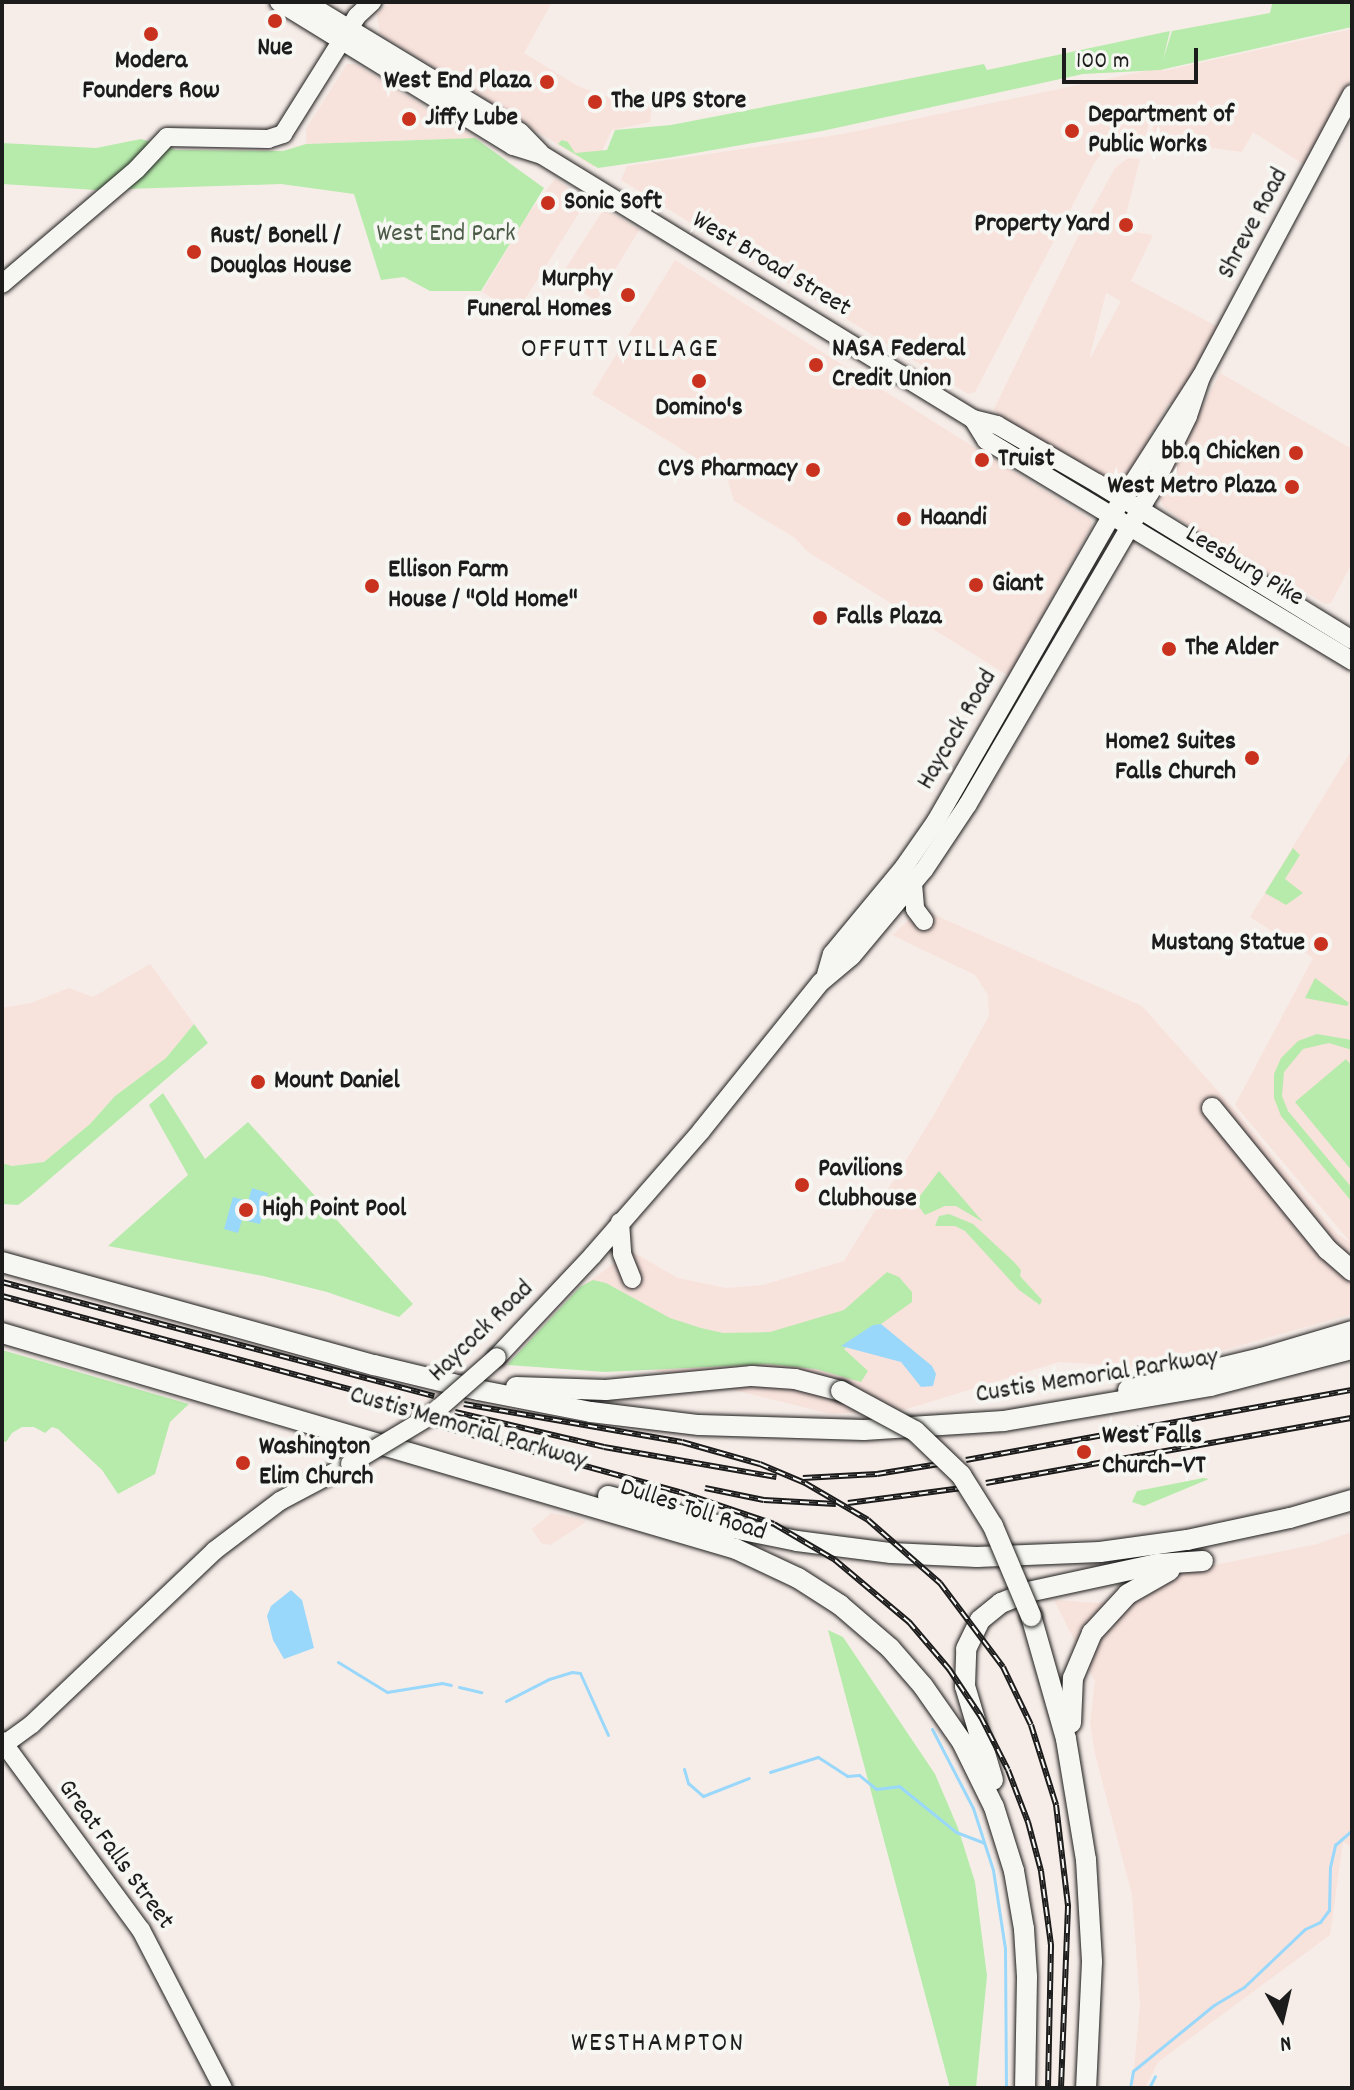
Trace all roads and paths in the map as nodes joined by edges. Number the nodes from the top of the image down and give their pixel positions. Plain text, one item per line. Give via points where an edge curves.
1 (279, 2) edge
2 (305, 2) edge
3 (372, 2) edge
4 (345, 34) junction
5 (1352, 94) edge
6 (2, 284) edge
7 (1201, 377) junction
8 (973, 419) junction
9 (1123, 498) junction
10 (1140, 509) junction
11 (1111, 517) junction
12 (1128, 528) junction
13 (1352, 640) edge
14 (1352, 661) edge
15 (913, 884) junction
16 (924, 921) dead end
17 (825, 978) junction
18 (1212, 1108) dead end
19 (620, 1222) junction
20 (2, 1262) edge
21 (1352, 1271) edge
22 (632, 1279) dead end
23 (2, 1322) edge
24 (1352, 1331) edge
25 (2, 1333) edge
26 (312, 1347) junction
27 (1352, 1349) edge
28 (917, 1428) junction
29 (1343, 1502) edge
30 (3, 1744) edge
31 (1078, 1799) junction
32 (1019, 1892) junction
33 (223, 2088) edge
34 (1025, 2088) edge
35 (1086, 2088) edge

1 - 4 main road, West Broad Street
2 - 4 main road, West Broad Street
3 - 4 main road
4 - 6 main road via 283,134 268,139 167,137
4 - 8 main road, West Broad Street via 513,146 542,155
5 - 7 main road, Shreve Road
7 - 9 main road, Shreve Road
7 - 10 main road, Shreve Road via 1188,416
8 - 9 main road, West Broad Street via 997,425
8 - 11 main road, West Broad Street via 986,440
9 - 10 main road, Leesburg Pike
9 - 11 main road, Haycock Road
10 - 12 main road, Shreve Road
10 - 13 main road, Leesburg Pike
11 - 12 main road, Leesburg Pike
11 - 17 main road, Haycock Road via 936,821 832,954
12 - 14 main road, Leesburg Pike
12 - 15 main road, Haycock Road via 968,804
15 - 16 main road via 915,909
15 - 17 main road, Haycock Road via 852,956
17 - 19 main road, Haycock Road
18 - 21 highway via 1322,1243
19 - 22 main road via 622,1254
19 - 30 main road, Haycock Road, bridge via 497,1357 430,1416 280,1501 214,1551 53,1704
20 - 26 highway, Custis Memorial Parkway
23 - 29 highway, Custis Memorial Parkway via 671,1514 812,1543 934,1556 1050,1555 1174,1542
24 - 28 highway via 1081,1401
25 - 32 highway, Dulles Toll Road via 736,1549 798,1578 877,1636 934,1700 983,1781
26 - 28 highway, Custis Memorial Parkway via 505,1396 619,1416 764,1429
26 - 31 highway, bridge via 524,1388 623,1390 752,1376 795,1379 841,1391 915,1431 961,1475 993,1526 1048,1669
27 - 28 highway, Custis Memorial Parkway via 1152,1398 1004,1421
30 - 33 main road, Great Falls Street via 141,1930
31 - 32 highway via 1070,1695 1087,1643 1128,1594 1161,1573 1203,1561 1158,1564 1018,1595 993,1608 971,1634 965,1657 966,1695 1010,1830
31 - 35 highway via 1092,1949
32 - 34 highway, Dulles Toll Road via 1027,1968

